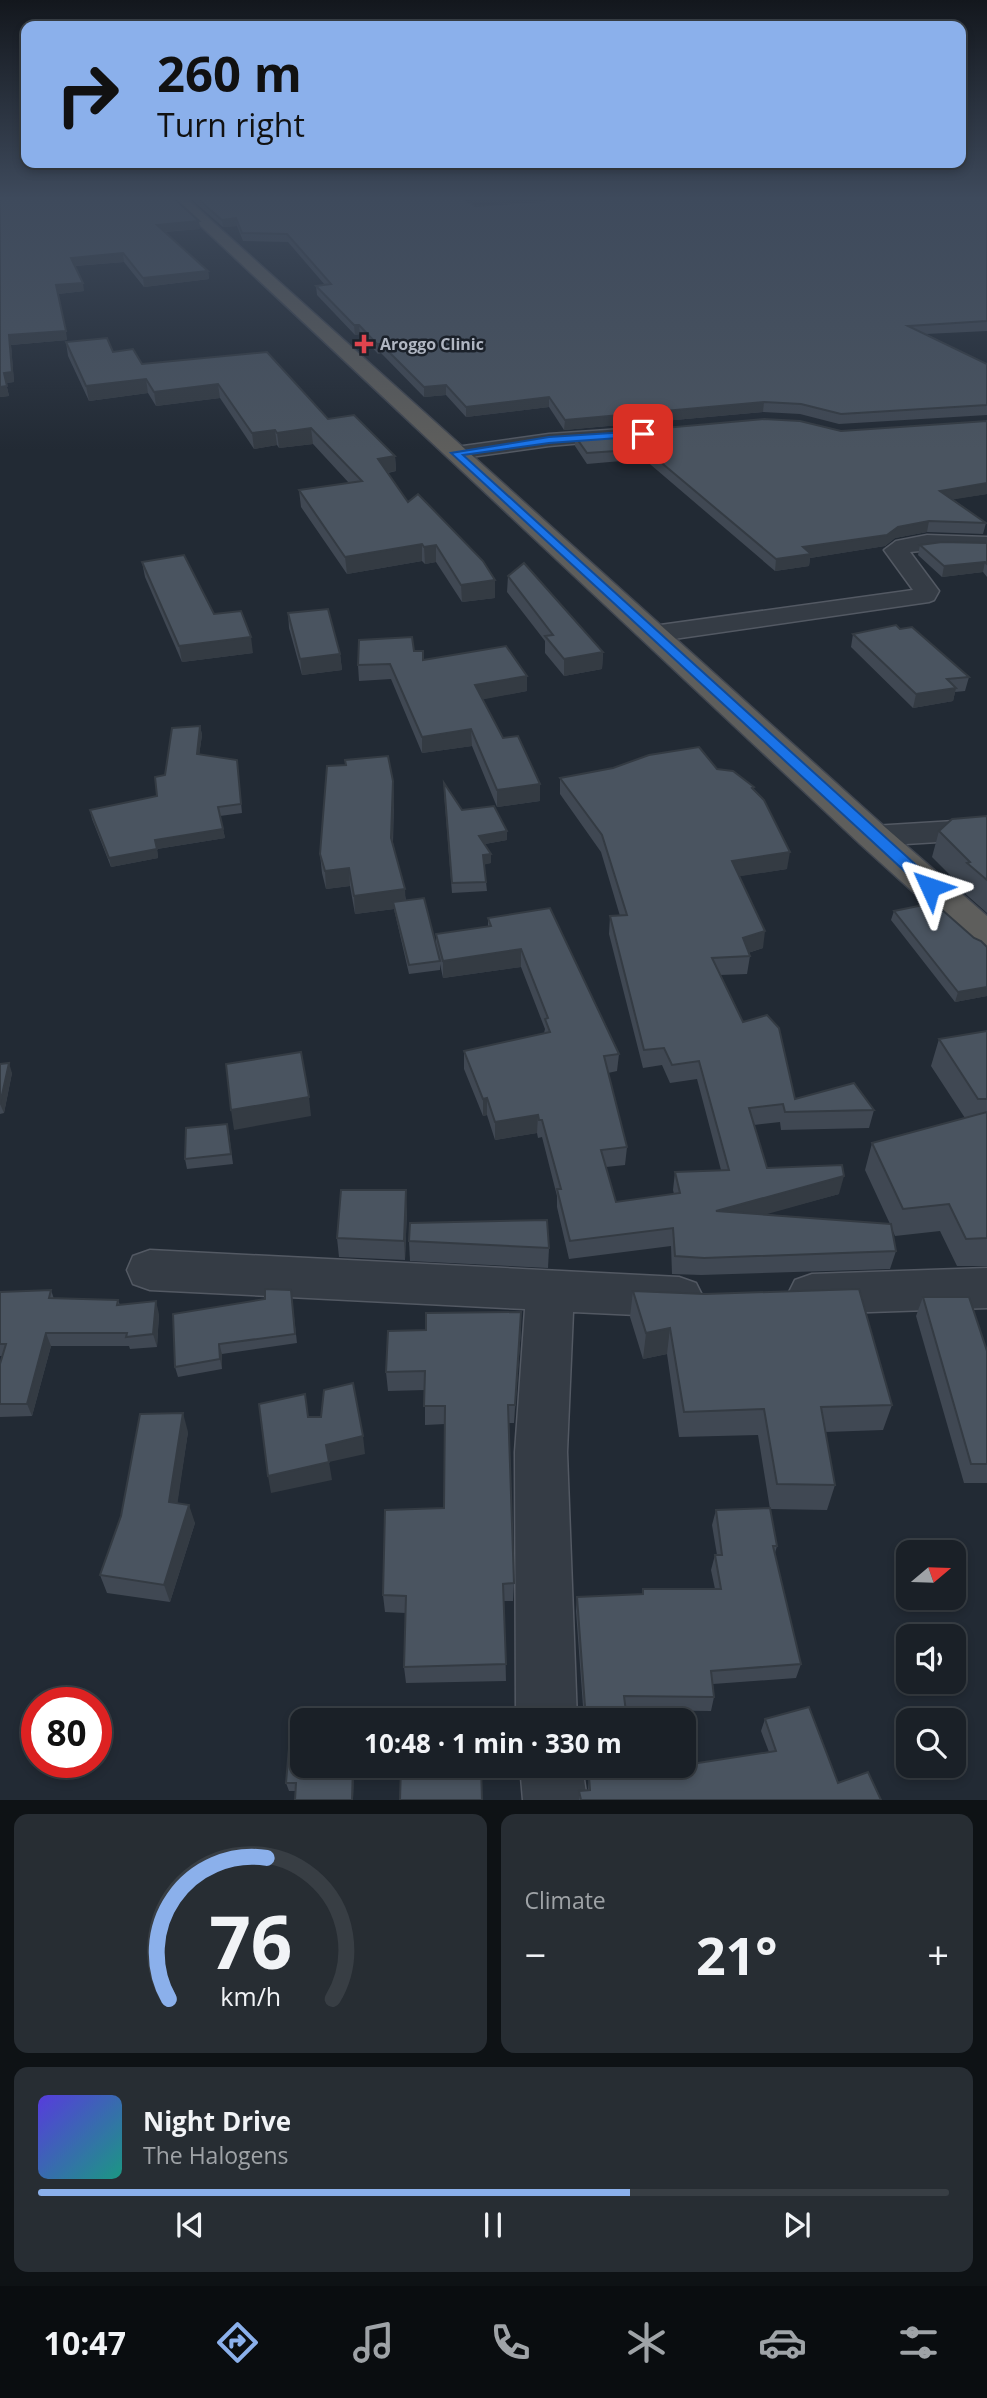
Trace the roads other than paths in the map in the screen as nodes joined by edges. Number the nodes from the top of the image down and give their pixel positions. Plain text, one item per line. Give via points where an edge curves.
1 (270, 282) edge
2 (643, 434) edge
3 (456, 453) junction
4 (987, 544) edge
5 (653, 634) junction
6 (987, 828) edge
7 (873, 836) junction
8 (987, 937) edge
9 (150, 1270) dead end
10 (987, 1288) edge
11 (550, 1290) junction
12 (769, 1296) edge
13 (715, 1297) edge
14 (547, 1708) edge
15 (552, 1778) edge
16 (555, 1800) edge

1 - 3 highway
2 - 3 street via 549,440
3 - 5 highway
4 - 5 street via 923,543 896,550 926,591 920,597
5 - 7 highway
6 - 7 street
7 - 8 highway
9 - 11 street
10 - 12 street
11 - 13 street
11 - 14 street via 541,1452
15 - 16 street

